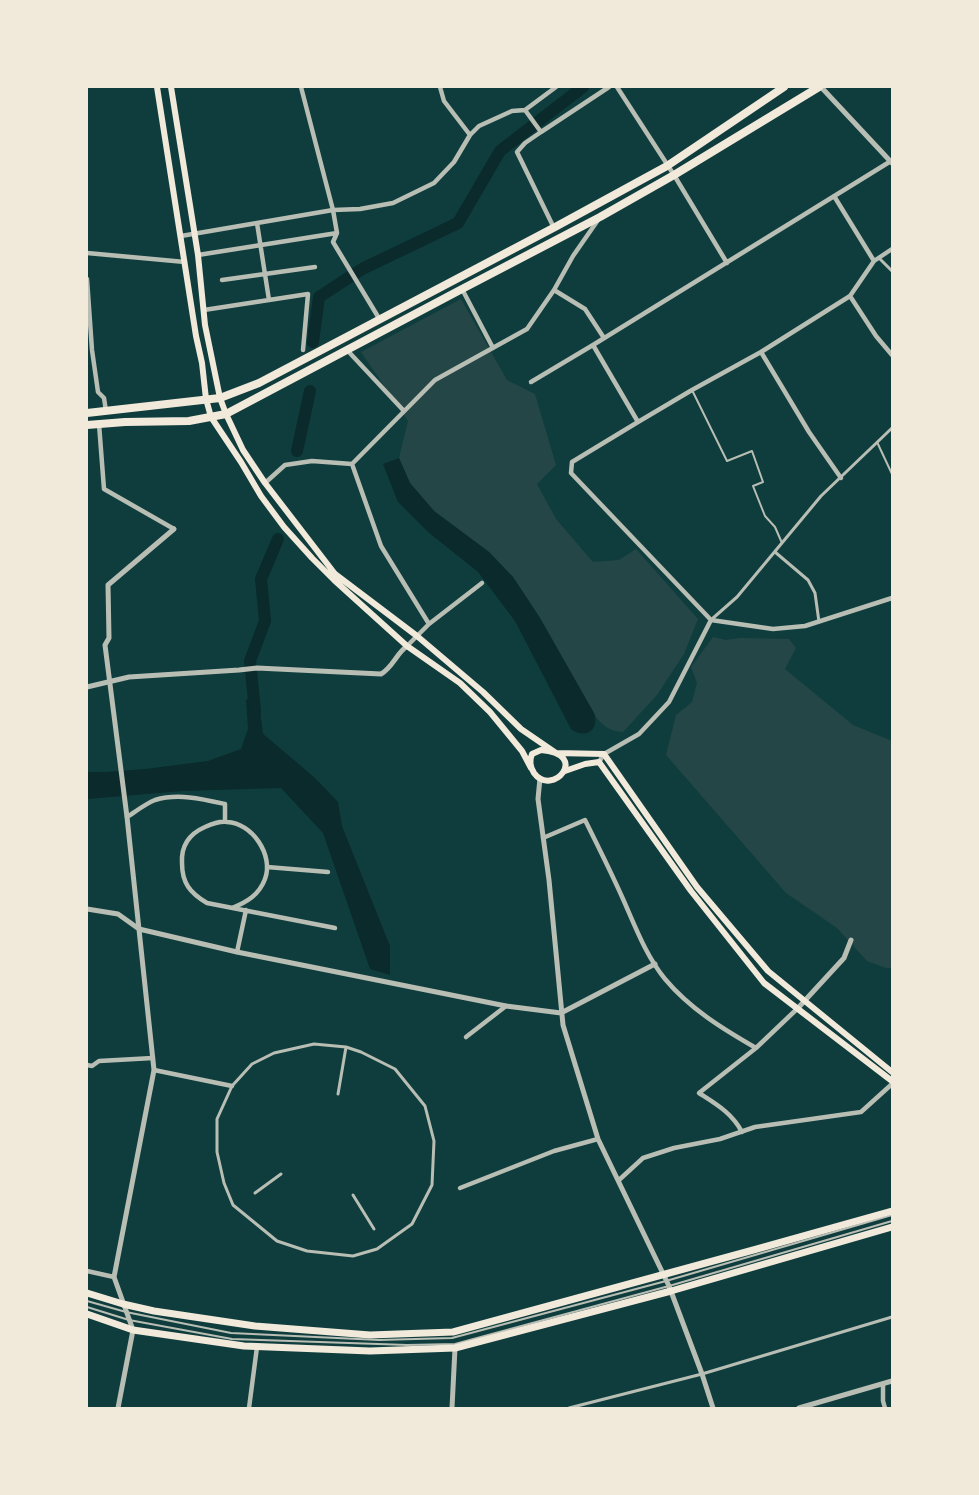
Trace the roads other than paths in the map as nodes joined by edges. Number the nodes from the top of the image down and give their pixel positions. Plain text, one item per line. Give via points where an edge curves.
1 (157, 87) edge
2 (171, 87) edge
3 (301, 87) edge
4 (440, 87) edge
5 (556, 87) edge
6 (609, 87) edge
7 (617, 87) edge
8 (784, 87) edge
9 (817, 88) edge
10 (525, 110) junction
11 (540, 131) junction
12 (470, 135) junction
13 (892, 161) edge
14 (667, 166) junction
15 (674, 176) junction
16 (834, 196) junction
17 (333, 210) junction
18 (600, 217) junction
19 (257, 223) junction
20 (554, 228) junction
21 (337, 233) junction
22 (194, 234) junction
23 (181, 236) junction
24 (261, 245) junction
25 (892, 249) edge
26 (87, 253) edge
27 (198, 255) junction
28 (879, 258) junction
29 (874, 261) junction
30 (185, 262) junction
31 (727, 263) junction
32 (315, 267) dead end
33 (892, 271) edge
34 (265, 274) junction
35 (222, 280) dead end
36 (87, 281) edge
37 (462, 289) junction
38 (554, 290) junction
39 (850, 296) junction
40 (269, 300) junction
41 (204, 310) junction
42 (380, 320) junction
43 (604, 338) junction
44 (593, 345) junction
45 (493, 348) junction
46 (303, 350) dead end
47 (347, 350) junction
48 (761, 352) junction
49 (892, 355) edge
50 (531, 382) dead end
51 (692, 390) junction
52 (220, 398) junction
53 (206, 399) junction
54 (106, 411) junction
55 (404, 411) junction
56 (87, 413) edge
57 (226, 414) junction
58 (211, 417) junction
59 (638, 422) junction
60 (99, 424) junction
61 (87, 425) edge
62 (892, 428) edge
63 (878, 442) junction
64 (352, 464) junction
65 (892, 474) edge
66 (841, 478) junction
67 (265, 483) junction
68 (174, 529) joint
69 (782, 543) junction
70 (775, 552) junction
71 (482, 583) dead end
72 (892, 598) edge
73 (711, 620) junction
74 (819, 621) junction
75 (429, 624) junction
76 (417, 636) junction
77 (407, 646) junction
78 (109, 682) junction
79 (87, 687) edge
80 (556, 753) junction
81 (604, 754) junction
82 (598, 762) junction
83 (531, 768) junction
84 (565, 771) junction
85 (540, 778) junction
86 (127, 817) junction
87 (225, 822) junction
88 (543, 838) junction
89 (267, 867) junction
90 (328, 872) dead end
91 (232, 908) junction
92 (87, 909) edge
93 (246, 910) junction
94 (335, 928) dead end
95 (139, 929) junction
96 (851, 940) dead end
97 (237, 952) junction
98 (655, 964) junction
99 (805, 1001) junction
100 (506, 1006) junction
101 (798, 1008) junction
102 (561, 1013) junction
103 (466, 1037) dead end
104 (346, 1047) junction
105 (756, 1048) junction
106 (153, 1058) junction
107 (87, 1065) edge
108 (154, 1070) junction
109 (892, 1072) edge
110 (892, 1082) edge
111 (232, 1086) junction
112 (338, 1094) dead end
113 (742, 1132) junction
114 (598, 1139) junction
115 (281, 1174) dead end
116 (619, 1180) junction
117 (460, 1188) dead end
118 (255, 1193) dead end
119 (353, 1194) dead end
120 (892, 1210) edge
121 (892, 1215) edge
122 (892, 1221) edge
123 (892, 1227) edge
124 (374, 1229) dead end
125 (87, 1271) edge
126 (114, 1277) junction
127 (667, 1283) junction
128 (87, 1293) edge
129 (87, 1300) edge
130 (123, 1304) junction
131 (87, 1307) edge
132 (126, 1312) junction
133 (87, 1314) edge
134 (892, 1317) edge
135 (129, 1320) junction
136 (133, 1330) junction
137 (257, 1347) junction
138 (455, 1348) junction
139 (702, 1374) junction
140 (892, 1381) edge
141 (883, 1384) junction
142 (118, 1408) edge
143 (249, 1408) edge
144 (452, 1408) edge
145 (570, 1408) edge
146 (712, 1408) edge
147 (799, 1408) edge
148 (885, 1408) edge

1 - 23 main road
2 - 22 main road
3 - 17 street
4 - 12 street via 444,101
5 - 10 street
6 - 11 street
7 - 14 street
8 - 14 highway
9 - 13 street
9 - 15 highway
10 - 11 street
10 - 12 street via 512,111 479,126
11 - 20 street via 517,152
12 - 17 street via 454,162 434,183 393,203
13 - 16 street
14 - 15 street
14 - 20 highway
15 - 18 highway
15 - 31 street
16 - 29 street
16 - 31 street
17 - 19 street
17 - 21 street
18 - 37 highway
18 - 38 street
19 - 22 street
19 - 24 street
20 - 42 highway
21 - 24 street
21 - 42 street via 333,242
22 - 23 street
22 - 27 main road
23 - 30 main road
24 - 27 street
24 - 34 street
25 - 28 street
26 - 30 street
27 - 41 main road
28 - 29 street
28 - 33 street
29 - 39 street
30 - 53 main road
31 - 43 street
32 - 34 street
34 - 35 street
34 - 40 street
36 - 54 street via 98,392 104,398
37 - 45 street
37 - 47 highway
38 - 43 street via 585,309
38 - 45 street via 527,328
39 - 48 street
39 - 49 street
40 - 41 street
40 - 46 street via 308,294
41 - 52 main road
42 - 52 highway via 259,383
43 - 44 street
44 - 50 street
44 - 59 street
45 - 55 street via 435,380
47 - 55 street
47 - 57 highway
48 - 51 street
48 - 66 street via 808,432
51 - 59 street
51 - 69 lane via 727,461 752,451 763,483 753,486
52 - 53 highway
52 - 57 main road
53 - 54 highway
53 - 58 main road
54 - 56 highway
55 - 64 street
57 - 58 highway
57 - 67 main road
58 - 60 highway
58 - 77 main road via 284,527 334,580
59 - 73 street via 572,462 571,473
60 - 61 highway
60 - 68 street via 104,489
62 - 63 street
63 - 65 lane
63 - 66 street
64 - 67 street via 312,461 285,465
64 - 75 street via 381,546
66 - 69 street
67 - 76 main road via 335,574
68 - 78 street via 108,585 109,638 105,645
69 - 70 street
70 - 73 street via 737,597
70 - 74 street via 808,580 815,593
71 - 75 street
72 - 74 street
73 - 74 street via 773,629
73 - 81 street via 669,702 639,734
75 - 76 street
76 - 77 street
76 - 80 main road via 521,729
77 - 78 street via 389,670 381,674 257,668 129,677
77 - 83 main road via 460,683 490,712
78 - 79 street
78 - 86 street
80 - 81 main road
80 - 83 main road via 535,752
80 - 84 main road via 566,764
81 - 82 street
81 - 99 main road via 697,887 768,972
82 - 84 main road
82 - 101 main road via 764,983
83 - 85 main road
84 - 85 main road via 550,780
85 - 88 street via 538,799
86 - 87 street via 153,801 195,797 225,804
86 - 95 street
87 - 89 street via 245,828 256,837
87 - 91 street via 196,831 186,841 182,874 195,896
88 - 98 street via 585,820
88 - 102 street
89 - 90 street
89 - 91 street via 266,878 257,893
91 - 93 street
92 - 95 street via 118,914
93 - 94 street
93 - 97 street
95 - 97 street
95 - 106 street
96 - 99 street via 844,958
97 - 100 street
98 - 102 street
98 - 105 street via 683,998
99 - 101 street
99 - 109 main road
100 - 102 street
100 - 103 street
101 - 105 street
101 - 110 main road
102 - 114 street
104 - 111 street via 314,1044 274,1053 252,1064
104 - 111 street via 395,1069 425,1106 434,1141 432,1185 412,1224 377,1249 353,1256 308,1251 277,1241 233,1205 217,1152 218,1119
104 - 112 street
105 - 113 street via 699,1093 735,1119
106 - 107 street
106 - 108 street
108 - 111 street
108 - 126 street
110 - 113 street via 861,1112
113 - 116 street via 643,1158
114 - 116 street
114 - 117 street via 554,1151
115 - 118 street
116 - 127 street
119 - 124 street
120 - 127 main road
121 - 127 lane
122 - 127 lane
123 - 127 main road
125 - 126 street
126 - 130 street
127 - 130 main road via 453,1332 370,1335 255,1326
127 - 132 lane via 452,1338 380,1340 231,1334
127 - 135 lane via 455,1344 232,1339
127 - 138 main road
127 - 139 street
128 - 130 main road
129 - 132 lane
130 - 132 street
131 - 135 lane
132 - 135 street
133 - 136 main road
134 - 139 street
135 - 136 street
136 - 137 main road
136 - 142 street
137 - 138 main road via 370,1351
137 - 143 street
138 - 144 street
139 - 145 street
139 - 146 street
140 - 141 street
141 - 147 street
141 - 148 street

